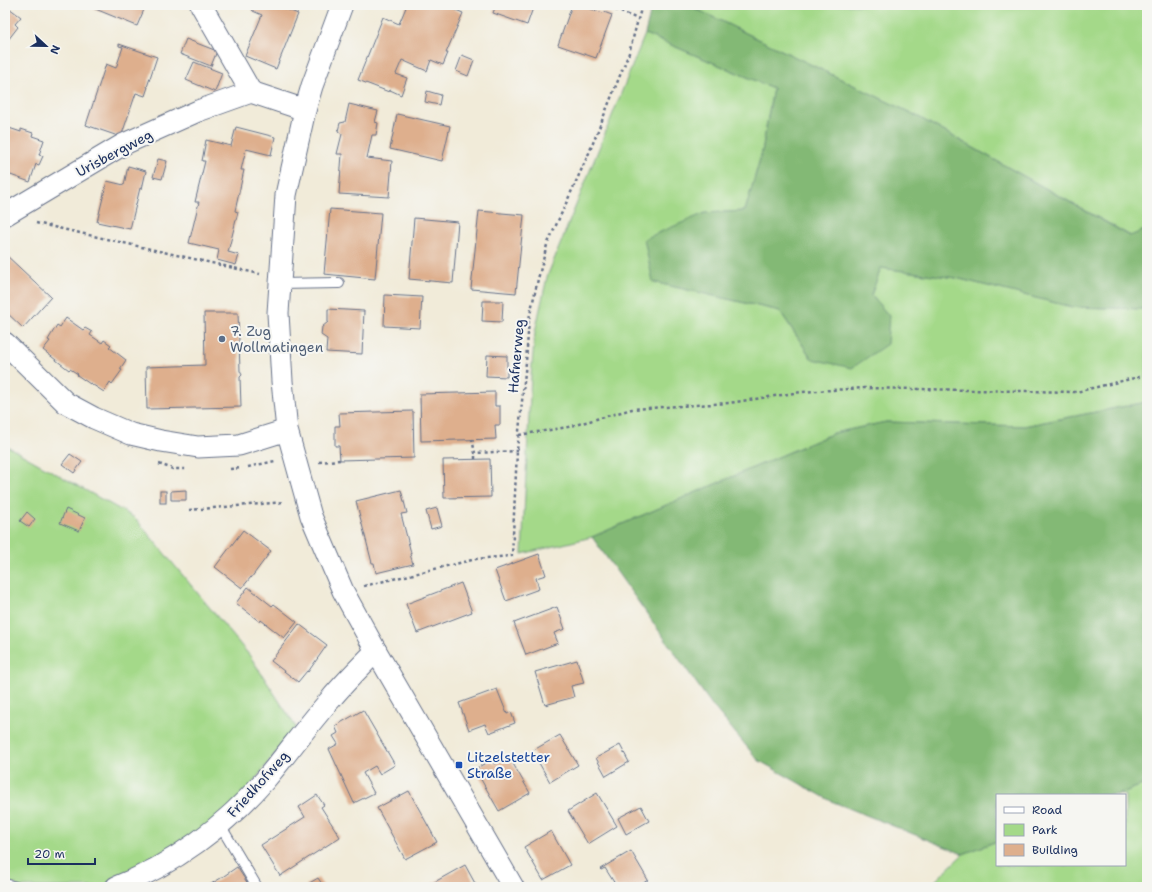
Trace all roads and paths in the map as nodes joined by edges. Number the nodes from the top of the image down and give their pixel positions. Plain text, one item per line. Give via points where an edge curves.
1 (201, 5) edge
2 (342, 5) edge
3 (604, 5) edge
4 (642, 5) edge
5 (638, 20) junction
6 (251, 92) junction
7 (305, 110) junction
8 (5, 215) edge
9 (36, 222) dead end
10 (279, 281) junction
11 (339, 283) dead end
12 (5, 343) edge
13 (1147, 375) edge
14 (287, 430) junction
15 (519, 435) junction
16 (472, 439) dead end
17 (517, 451) junction
18 (475, 453) junction
19 (474, 459) dead end
20 (307, 500) junction
21 (189, 510) dead end
22 (343, 591) junction
23 (376, 652) junction
24 (220, 825) junction
25 (136, 883) edge
26 (5, 884) edge
27 (16, 887) edge
28 (116, 887) edge
29 (257, 887) edge
30 (513, 887) edge

1 - 6 street
2 - 7 street
3 - 5 path
4 - 5 path, Hafnerweg
5 - 15 path, Hafnerweg via 629,53 608,107 547,245 529,319
6 - 7 street
6 - 8 street, Urisbergweg via 198,111 124,144
7 - 10 street via 286,195
9 - 10 path
10 - 11 lane
10 - 14 street via 280,358
12 - 14 street via 66,403 131,434 198,447 239,445
13 - 15 path via 1076,392 864,388 801,392 729,403 632,409 568,427
14 - 20 street
15 - 17 path, Hafnerweg
16 - 18 path
17 - 18 path
17 - 22 path, Hafnerweg via 512,556 476,559
18 - 19 path
20 - 21 path
20 - 22 street via 311,516
22 - 23 street
23 - 24 street, Friedhofweg via 330,699 264,781
23 - 30 street
24 - 25 street, Friedhofweg
24 - 29 lane
25 - 28 street, Friedhofweg
26 - 27 lane

